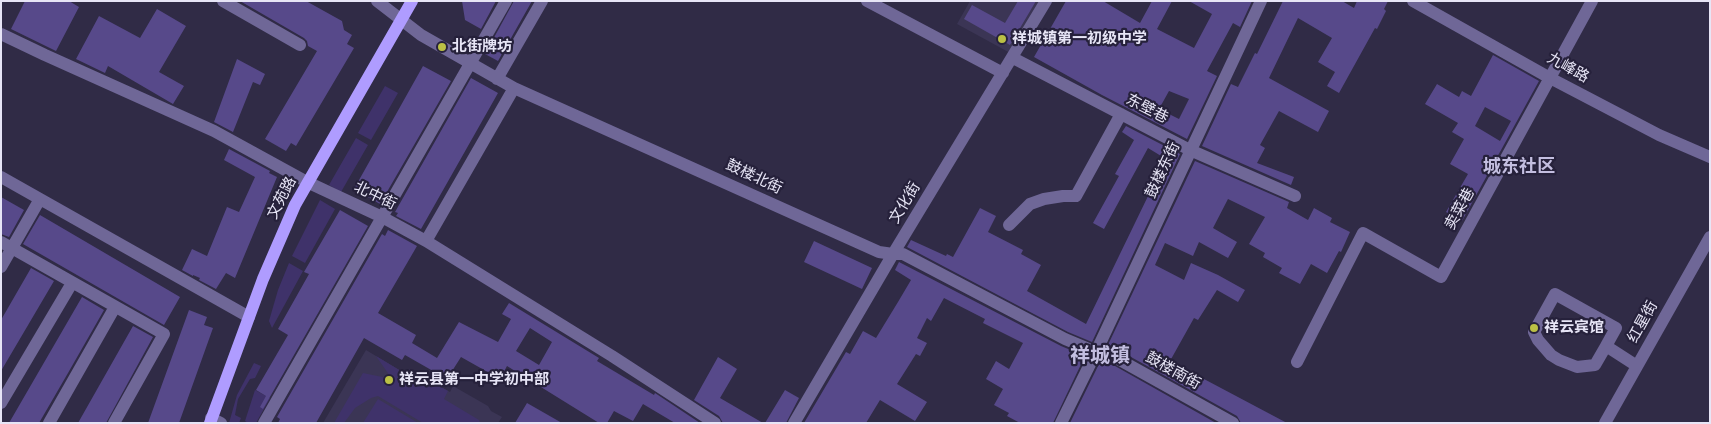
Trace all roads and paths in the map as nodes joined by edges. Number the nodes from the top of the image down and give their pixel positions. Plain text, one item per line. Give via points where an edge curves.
1 (223, 1) edge
2 (377, 1) edge
3 (412, 1) edge
4 (506, 1) edge
5 (542, 1) edge
6 (867, 1) edge
7 (1046, 1) edge
8 (1261, 1) edge
9 (1413, 1) edge
10 (1592, 1) edge
11 (1431, 5) edge
12 (402, 20) junction
13 (1, 34) edge
14 (300, 46) dead end
15 (1013, 58) junction
16 (470, 63) junction
17 (1003, 73) junction
18 (498, 78) junction
19 (1550, 78) junction
20 (514, 88) junction
21 (1121, 114) junction
22 (1189, 153) junction
23 (1710, 157) edge
24 (1, 177) edge
25 (307, 182) junction
26 (1295, 196) dead end
27 (40, 199) junction
28 (382, 217) junction
29 (1009, 225) dead end
30 (1710, 237) edge
31 (426, 242) junction
32 (7, 245) edge
33 (898, 254) junction
34 (1, 267) edge
35 (72, 282) junction
36 (115, 306) junction
37 (249, 317) junction
38 (1606, 346) junction
39 (1096, 352) junction
40 (1297, 362) dead end
41 (1637, 366) junction
42 (1, 403) edge
43 (214, 421) edge
44 (49, 423) edge
45 (114, 423) edge
46 (264, 423) edge
47 (715, 423) edge
48 (794, 423) edge
49 (1061, 423) edge
50 (1233, 423) edge
51 (1605, 423) edge

1 - 14 street
2 - 12 street, 鼓楼北街
3 - 12 main road, 文苑路
4 - 16 street
5 - 18 street
6 - 17 street
7 - 15 street, 文化街
8 - 22 street, 鼓楼东街
9 - 11 street, 九峰路
10 - 19 street, 卖菜巷
11 - 19 street, 九峰路
12 - 16 street, 鼓楼北街 via 421,35
12 - 25 main road, 文苑路
13 - 25 street, 北中街 via 214,131
15 - 17 street, 文化街
15 - 21 street, 东壁巷
16 - 18 street, 鼓楼北街
16 - 28 street
17 - 33 street, 文化街
18 - 20 street, 鼓楼北街
19 - 23 street, 九峰路 via 1659,136
19 - 40 street, 卖菜巷 via 1441,277 1363,233
20 - 31 street
20 - 33 street, 鼓楼北街 via 880,252
21 - 22 street, 东壁巷
21 - 29 street via 1076,196 1044,199 1030,204
22 - 26 street, 东壁巷
22 - 39 street, 鼓楼东街
24 - 27 street
25 - 28 street, 北中街
25 - 37 main road, 文苑路 via 284,228
27 - 32 street
27 - 37 street
28 - 31 street, 北中街
28 - 46 street
30 - 41 street, 红星街
31 - 47 street, 北中街
32 - 34 street
32 - 35 street
33 - 39 street, 鼓楼北街
33 - 48 street, 文化街
35 - 36 street
35 - 42 street
36 - 44 street
36 - 45 street via 164,334
37 - 43 main road, 文苑路
38 - 38 street via 1616,328 1555,294 1534,332 1551,355 1577,367 1595,365
38 - 41 street
39 - 49 street, 鼓楼东街
39 - 50 street, 鼓楼南街 via 1118,359
41 - 51 street, 红星街

